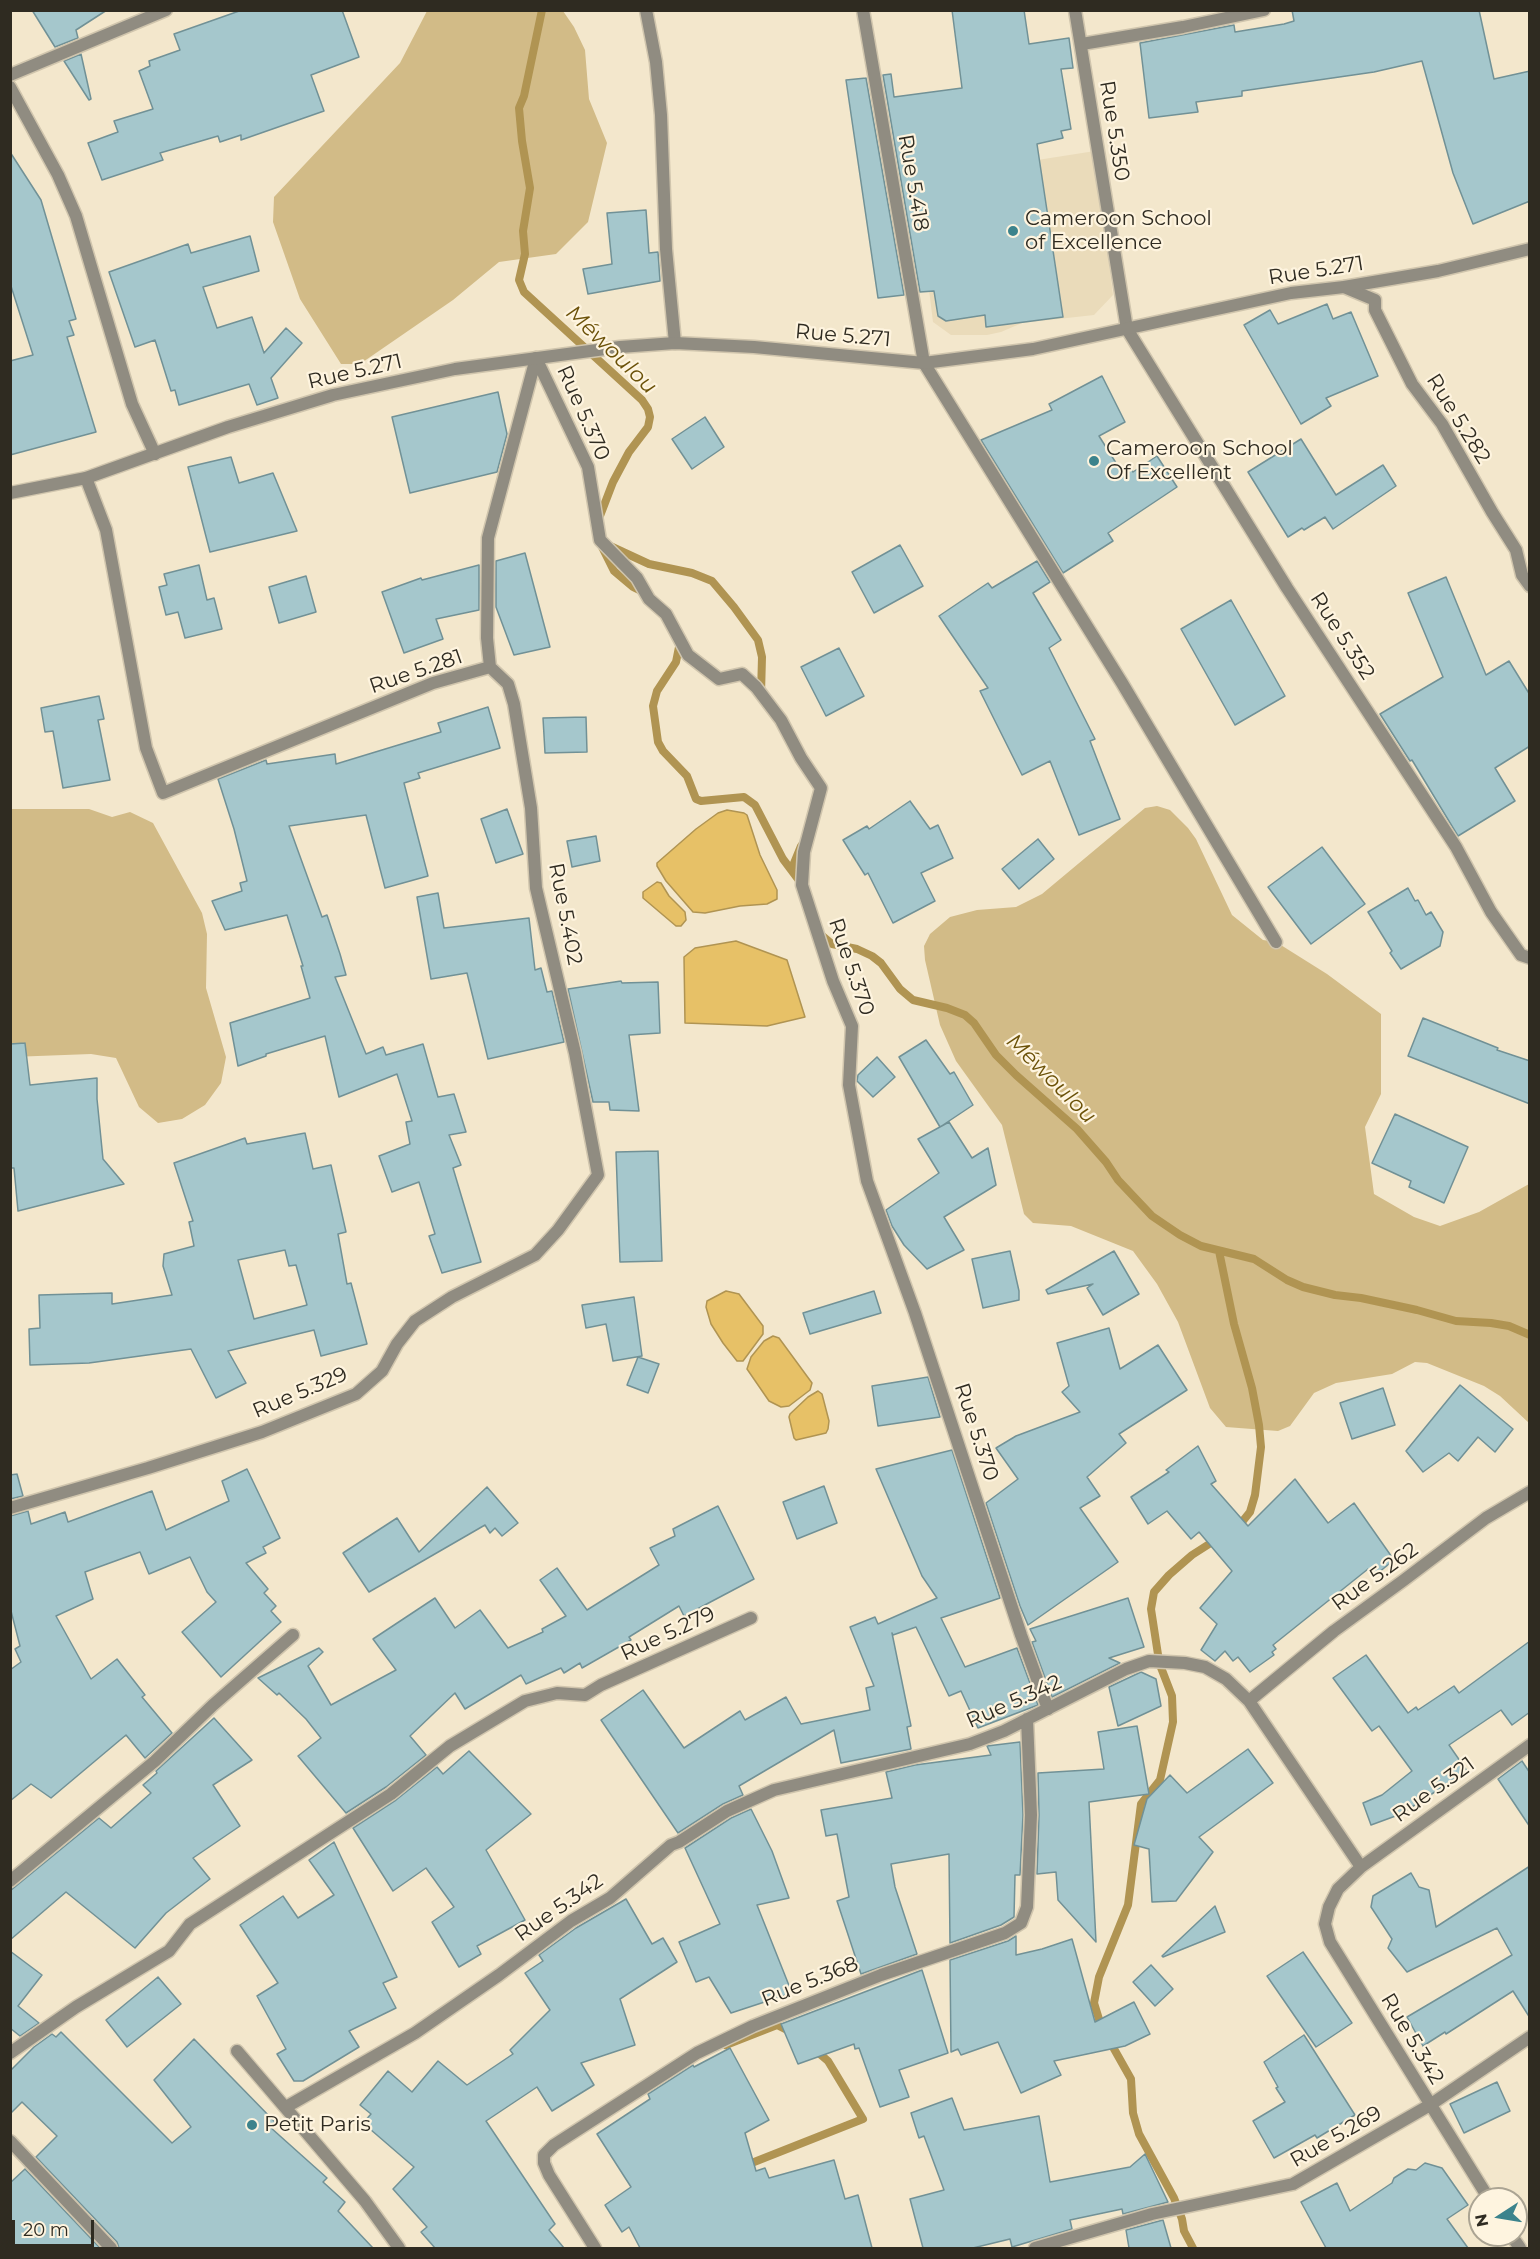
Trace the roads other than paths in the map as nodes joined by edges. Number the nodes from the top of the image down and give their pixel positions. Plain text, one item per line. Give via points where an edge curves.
1 (166, 10) edge
2 (646, 10) edge
3 (863, 10) edge
4 (1075, 10) edge
5 (1264, 10) edge
6 (1082, 44) junction
7 (10, 75) edge
8 (10, 87) edge
9 (1530, 249) edge
10 (1344, 287) junction
11 (1127, 329) junction
12 (675, 343) junction
13 (536, 358) junction
14 (924, 363) junction
15 (155, 454) junction
16 (86, 478) junction
17 (10, 493) edge
18 (1530, 586) edge
19 (490, 667) junction
20 (1276, 942) dead end
21 (1530, 958) edge
22 (598, 1175) joint
23 (1530, 1492) edge
24 (10, 1508) edge
25 (751, 1618) dead end
26 (293, 1635) dead end
27 (1249, 1701) junction
28 (1048, 1709) junction
29 (1027, 1719) junction
30 (1530, 1745) edge
31 (1361, 1867) junction
32 (10, 1881) edge
33 (1530, 2037) edge
34 (237, 2051) dead end
35 (10, 2053) edge
36 (1430, 2105) junction
37 (286, 2107) junction
38 (10, 2141) edge
39 (1481, 2187) edge
40 (111, 2248) edge
41 (399, 2248) edge
42 (595, 2248) edge
43 (1035, 2248) edge

1 - 7 street
2 - 12 street via 661,115 666,249
3 - 14 street, Rue 5.418
4 - 6 street, Rue 5.350
5 - 6 street
6 - 11 street, Rue 5.350
8 - 15 street via 76,216 132,404
9 - 10 street, Rue 5.271 via 1438,271
10 - 11 street, Rue 5.271 via 1291,293
10 - 18 street, Rue 5.282 via 1375,300 1375,310 1412,384 1442,424 1516,550 1522,575
11 - 14 street, Rue 5.271 via 1033,350
11 - 21 street, Rue 5.352 via 1287,588 1456,847 1491,912 1521,955
12 - 13 street, Rue 5.271
12 - 14 street, Rue 5.271
13 - 15 street, Rue 5.271 via 455,369 333,395
13 - 19 street, Rue 5.281 via 488,538
13 - 28 street, Rue 5.370 via 588,466 600,540 666,614 688,655 719,679 742,674 756,687 781,720 821,788 804,852 802,885 852,1026 849,1085 867,1181 935,1369
14 - 20 street
15 - 16 street, Rue 5.271
16 - 17 street, Rue 5.271
16 - 19 street, Rue 5.281 via 106,530 146,748 163,793 433,683
19 - 22 street, Rue 5.402 via 508,684 514,705 531,808 536,888 575,1053
22 - 24 street, Rue 5.329 via 535,1255 452,1297 415,1321 382,1371 356,1395 250,1436
23 - 27 street, Rue 5.262 via 1486,1518 1334,1630
25 - 35 street, Rue 5.279 via 585,1695 557,1693 525,1701 450,1746 391,1794 190,1923 169,1950
26 - 32 street via 155,1761
27 - 28 street, Rue 5.342 via 1226,1679 1205,1667 1149,1661
27 - 31 street, Rue 5.342
28 - 29 street, Rue 5.342
29 - 37 street, Rue 5.342 via 970,1744 774,1790 728,1811 671,1845 610,1898 571,1921 415,2032
29 - 42 street, Rue 5.368 via 1031,1815 1027,1907 1021,1923 753,2026 697,2053 554,2145 544,2155 544,2163
30 - 31 street, Rue 5.321
31 - 36 street, Rue 5.342 via 1338,1889 1329,1907 1325,1924 1330,1942
33 - 36 street, Rue 5.269
34 - 37 street
36 - 39 street, Rue 5.342
36 - 43 street, Rue 5.269 via 1293,2184 1152,2214
37 - 41 street
38 - 40 street

